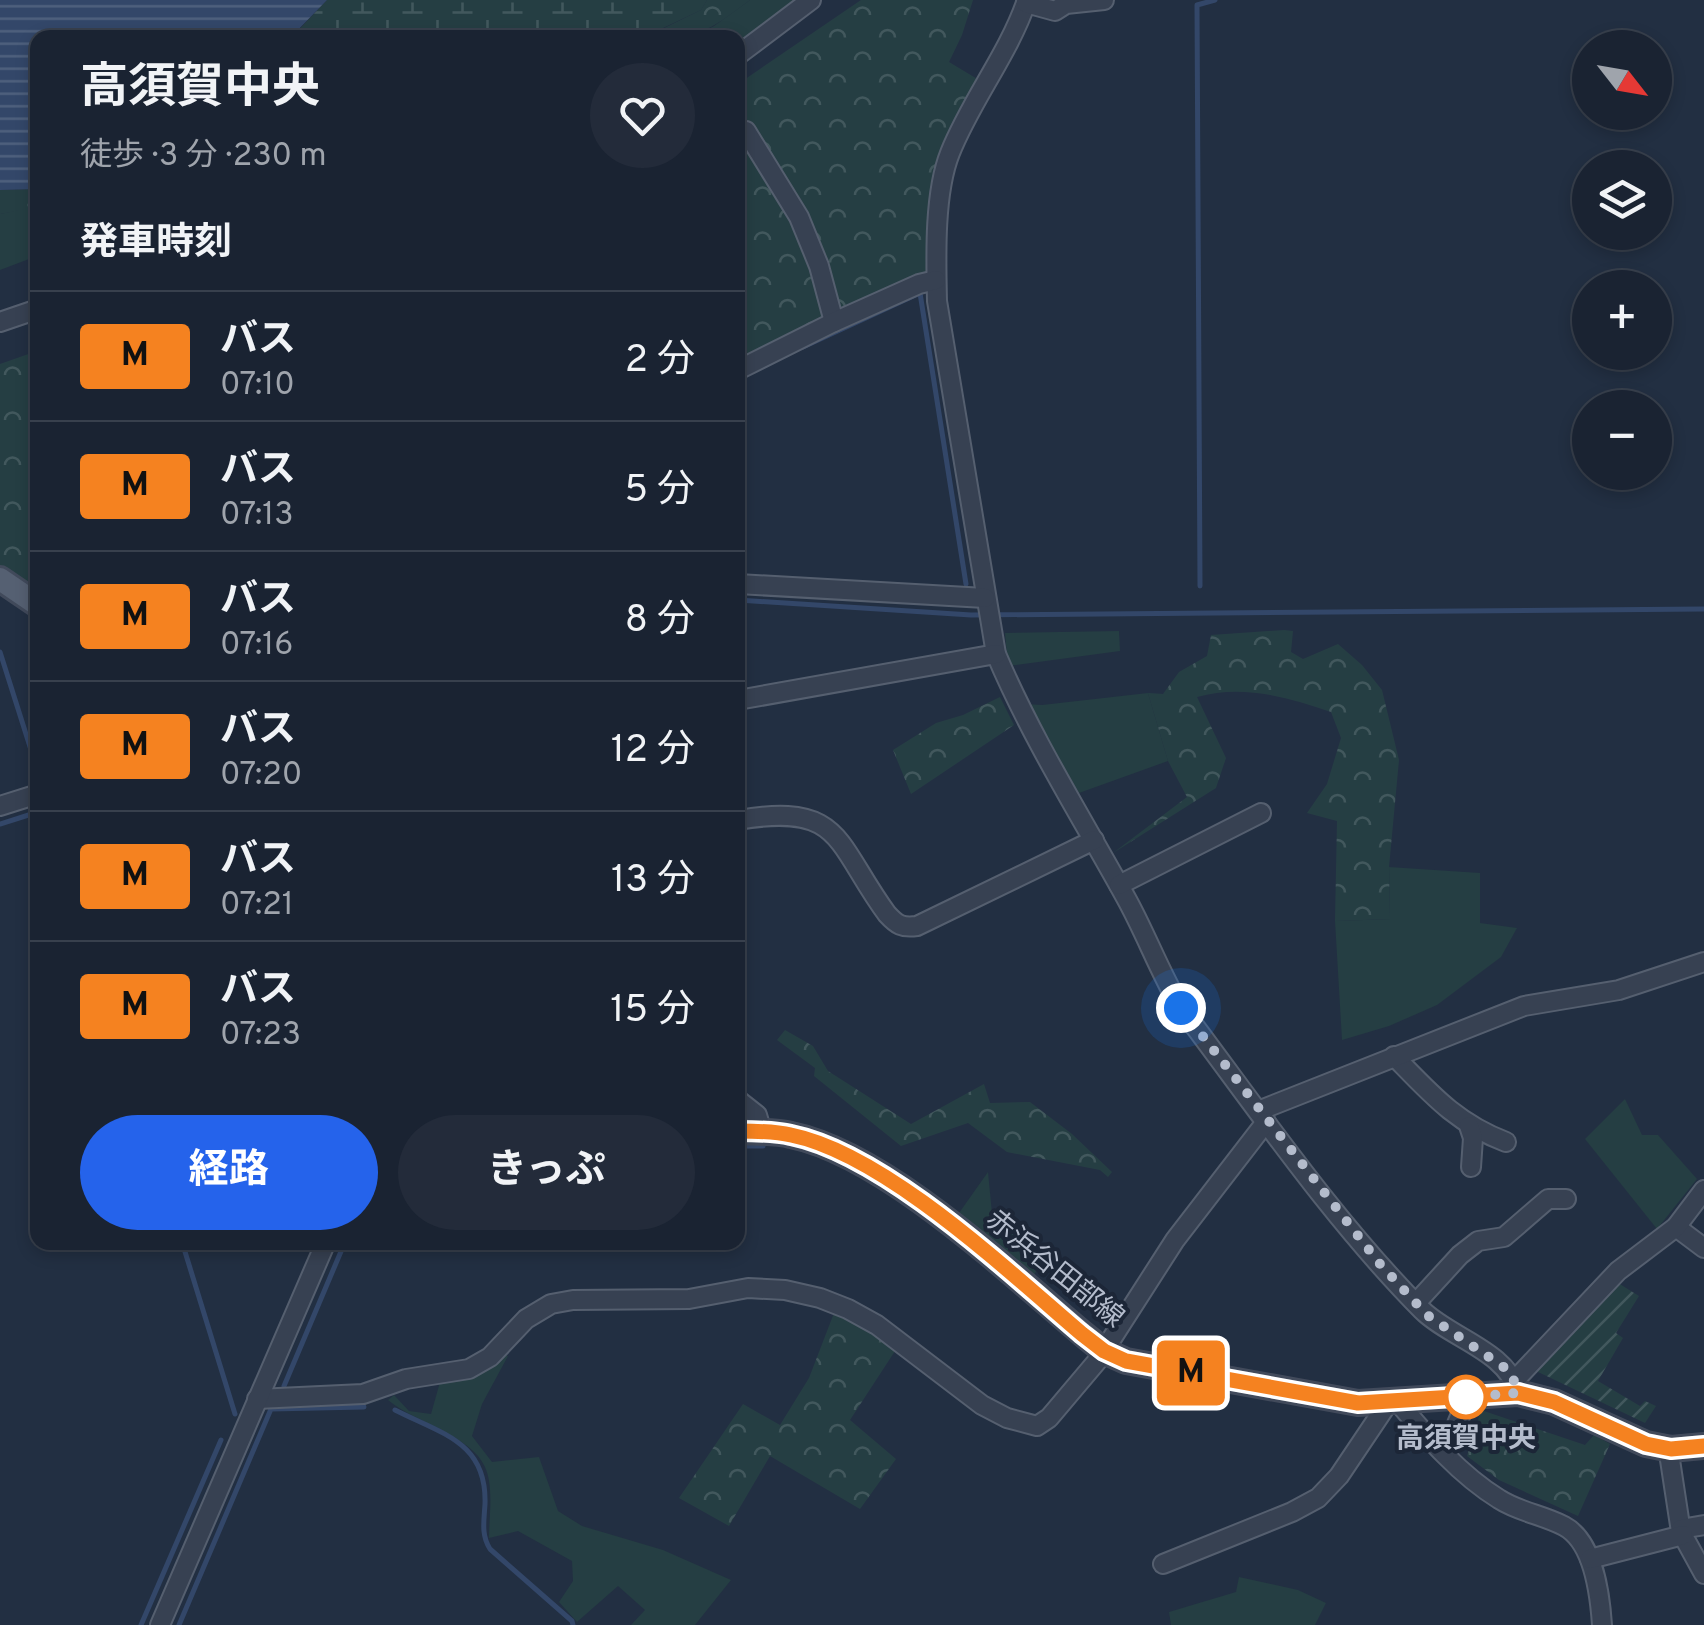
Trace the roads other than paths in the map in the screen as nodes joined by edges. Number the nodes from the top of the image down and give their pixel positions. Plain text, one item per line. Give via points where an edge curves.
1 (811, 0) edge
2 (1104, 0) edge
3 (1026, 2) edge
4 (745, 49) edge
5 (746, 131) dead end
6 (936, 280) junction
7 (30, 312) edge
8 (0, 322) edge
9 (834, 322) junction
10 (745, 366) edge
11 (0, 579) edge
12 (745, 585) edge
13 (30, 600) edge
14 (987, 608) junction
15 (996, 654) junction
16 (745, 699) edge
17 (30, 797) edge
18 (0, 806) edge
19 (1261, 813) dead end
20 (745, 820) edge
21 (1094, 840) junction
22 (1119, 885) junction
23 (1704, 962) edge
24 (1394, 1056) junction
25 (745, 1106) edge
26 (1262, 1116) junction
27 (1470, 1126) junction
28 (745, 1131) edge
29 (762, 1132) junction
30 (1506, 1142) dead end
31 (1472, 1166) dead end
32 (1704, 1190) edge
33 (1566, 1199) dead end
34 (1676, 1227) junction
35 (1704, 1248) edge
36 (323, 1250) edge
37 (1416, 1303) junction
38 (1104, 1351) junction
39 (1517, 1387) junction
40 (1468, 1397) junction
41 (258, 1399) junction
42 (1393, 1402) junction
43 (1704, 1446) edge
44 (1671, 1449) junction
45 (1445, 1453) junction
46 (1704, 1525) edge
47 (1682, 1532) junction
48 (1590, 1560) junction
49 (1163, 1564) dead end
50 (1704, 1574) edge
51 (160, 1625) edge
52 (1602, 1625) edge

1 - 4 street
2 - 3 street via 1055,11
3 - 6 street via 948,156
5 - 9 street via 800,217
6 - 9 street
6 - 14 street
7 - 8 street
9 - 10 street
11 - 13 main road
12 - 14 street
14 - 15 street
15 - 16 street
15 - 21 street
17 - 18 street
19 - 22 street
20 - 21 street via 804,818 830,829 887,914 906,928
21 - 22 street
22 - 26 street via 1181,1008
23 - 24 street via 1619,990 1524,1006
24 - 26 street
24 - 27 street
25 - 29 street
26 - 37 street
26 - 38 street
27 - 30 street
27 - 31 street
28 - 29 main road, 赤浜谷田部線
29 - 38 main road, 赤浜谷田部線 via 824,1145 890,1182
32 - 34 street
33 - 37 street via 1548,1199 1504,1238 1478,1241
34 - 35 street
34 - 39 street via 1618,1272 1521,1371
36 - 41 street
37 - 39 street via 1511,1372
38 - 41 street via 1049,1418 1029,1425 982,1405 848,1308 748,1288 689,1299 550,1304 470,1369 406,1378 363,1394
38 - 42 main road, 赤浜谷田部線 via 1315,1398
39 - 40 main road, 赤浜谷田部線
39 - 44 main road, 赤浜谷田部線
40 - 42 main road, 赤浜谷田部線
40 - 45 street
41 - 51 street
42 - 45 street
42 - 49 street via 1318,1498
43 - 44 main road, 赤浜谷田部線
44 - 47 street
45 - 48 street via 1500,1500 1565,1526
46 - 47 street
47 - 48 street
47 - 50 street
48 - 52 street

